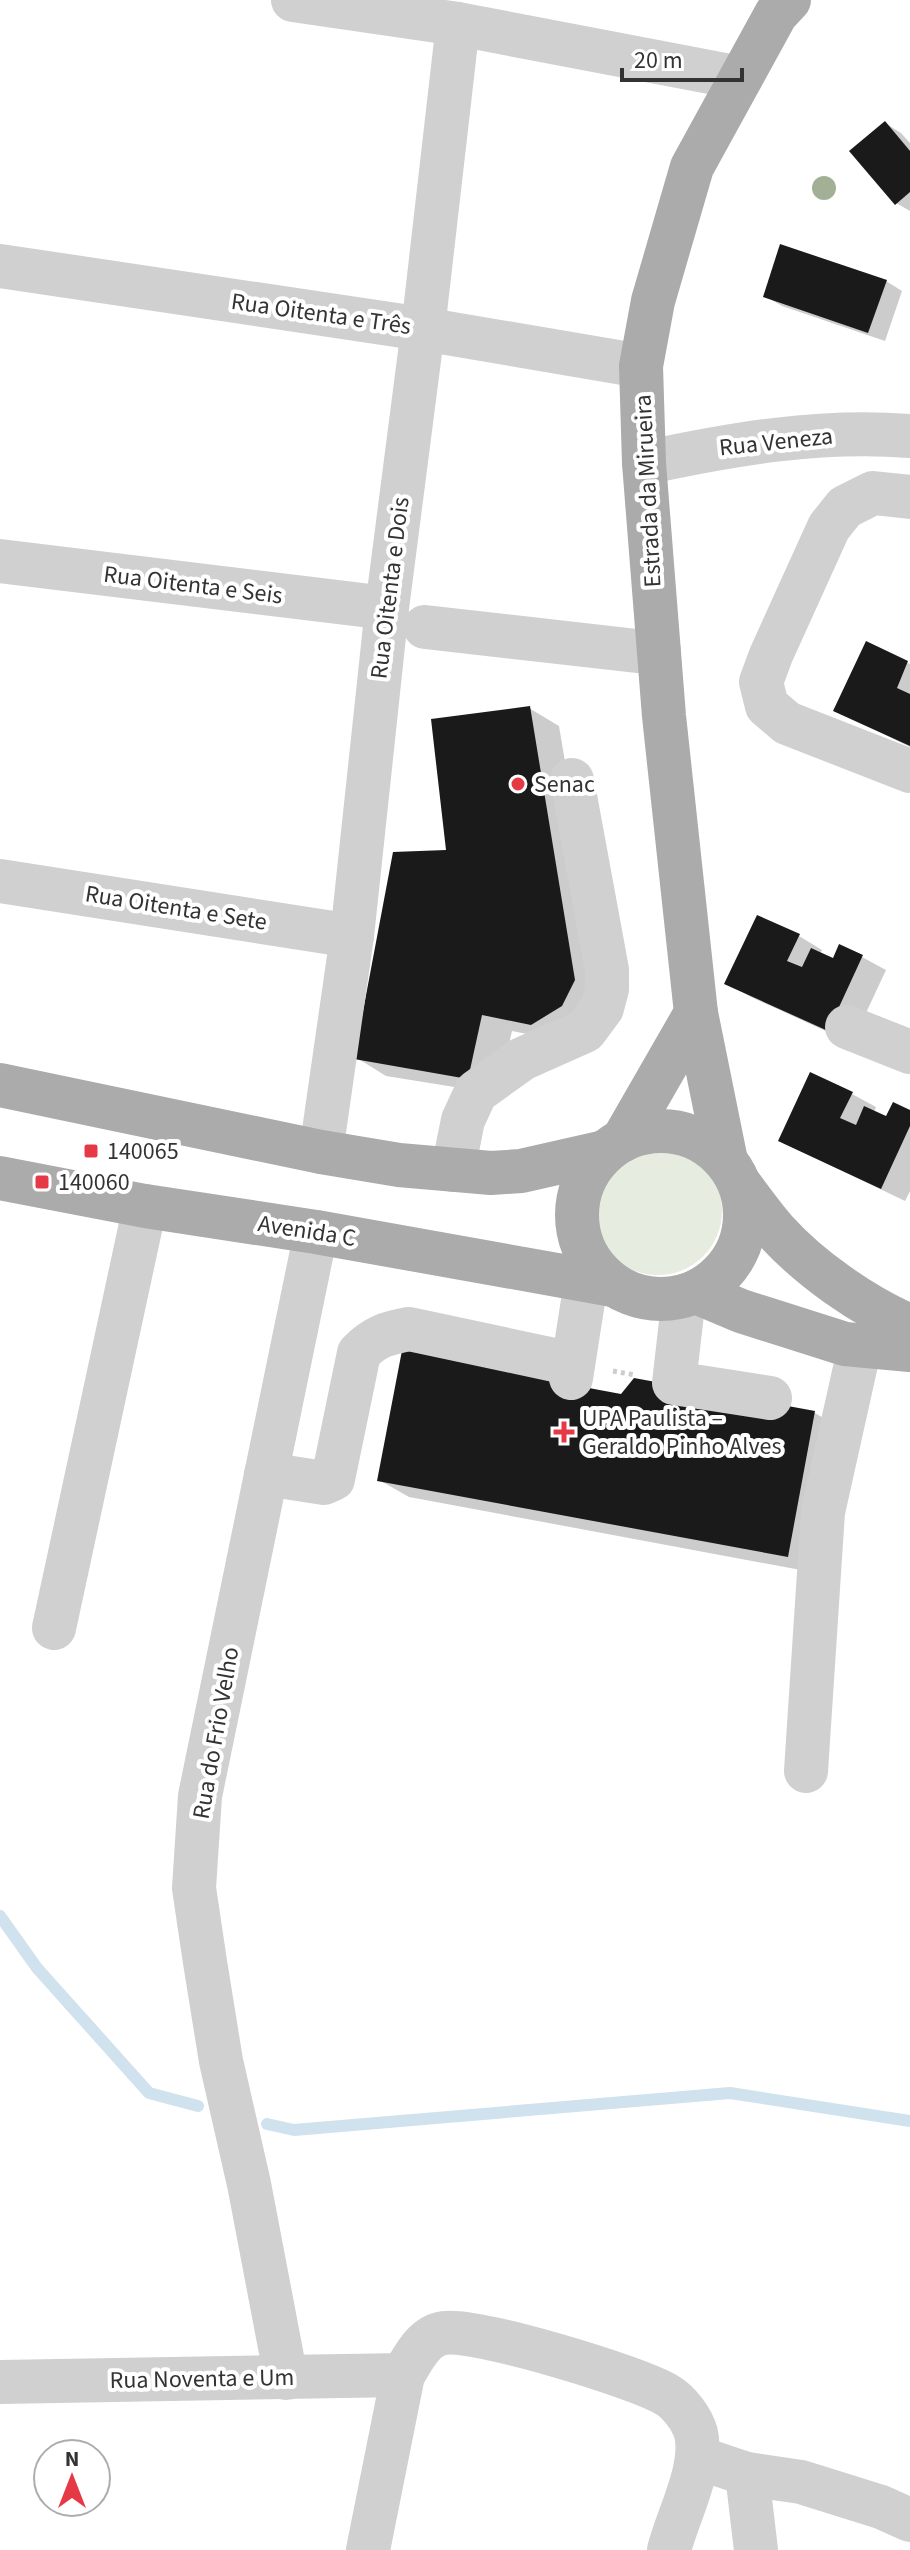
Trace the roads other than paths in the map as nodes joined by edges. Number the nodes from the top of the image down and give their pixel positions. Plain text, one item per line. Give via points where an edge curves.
1 (293, 0) edge
2 (789, 0) edge
3 (458, 24) junction
4 (741, 78) junction
5 (0, 266) edge
6 (423, 329) junction
7 (641, 366) junction
8 (910, 436) edge
9 (644, 463) junction
10 (910, 497) edge
11 (0, 561) edge
12 (406, 618) junction
13 (648, 651) junction
14 (910, 771) edge
15 (572, 780) dead end
16 (0, 881) edge
17 (352, 936) junction
18 (696, 1013) junction
19 (847, 1027) dead end
20 (910, 1052) edge
21 (0, 1085) edge
22 (614, 1146) junction
23 (321, 1152) junction
24 (454, 1162) junction
25 (734, 1174) junction
26 (0, 1178) edge
27 (145, 1206) junction
28 (316, 1232) junction
29 (600, 1283) junction
30 (690, 1294) junction
31 (910, 1326) edge
32 (293, 1339) junction
33 (860, 1346) junction
34 (910, 1350) edge
35 (359, 1353) junction
36 (770, 1398) dead end
37 (266, 1474) junction
38 (54, 1628) dead end
39 (806, 1771) dead end
40 (403, 2375) junction
41 (286, 2378) junction
42 (0, 2382) edge
43 (699, 2458) junction
44 (747, 2474) junction
45 (910, 2520) edge
46 (368, 2550) edge
47 (669, 2550) edge
48 (756, 2550) edge

1 - 3 street
2 - 4 main road, Estrada da Mirueira
3 - 4 street
3 - 6 street, Rua Oitenta e Dois
4 - 7 main road, Estrada da Mirueira via 692,167 653,301
5 - 6 street, Rua Oitenta e Três
6 - 7 street, Rua Oitenta e Três
6 - 12 street, Rua Oitenta e Dois
7 - 9 main road, Estrada da Mirueira
8 - 9 street, Rua Veneza via 795,436
9 - 13 main road, Estrada da Mirueira
10 - 14 street via 873,493 845,507 829,527 761,682 767,706 787,723
11 - 12 street, Rua Oitenta e Seis
12 - 13 street, Rua Oitenta e Seis
12 - 17 street, Rua Oitenta e Dois
13 - 18 main road, Estrada da Mirueira
15 - 24 street via 607,970 602,1008 585,1031 522,1059 476,1092 463,1120
16 - 17 street, Rua Oitenta e Sete
17 - 23 street, Rua Oitenta e Dois
18 - 22 main road
18 - 25 main road, Estrada da Mirueira
19 - 20 street
21 - 23 main road
22 - 24 main road via 521,1171 491,1173
22 - 25 main road via 650,1131 678,1133 705,1143
22 - 29 main road via 591,1169 577,1210 578,1231
23 - 24 main road via 399,1165
25 - 30 main road, Estrada da Mirueira via 746,1211 744,1236 734,1259 717,1278
25 - 31 main road via 775,1230 809,1264
26 - 27 main road, Avenida C
27 - 28 main road, Avenida C
27 - 38 street
28 - 29 main road, Avenida C
28 - 32 street, Rua do Frio Velho
29 - 30 main road via 645,1298
29 - 35 street via 572,1371 409,1329 370,1340
30 - 33 main road
30 - 36 street via 674,1383
32 - 35 street
32 - 37 street, Rua do Frio Velho
33 - 34 main road
33 - 39 street via 823,1512
35 - 37 street via 333,1479 324,1483
37 - 41 street, Rua do Frio Velho via 200,1796 194,1888 221,2061
40 - 41 street, Rua Noventa e Um
40 - 43 street via 430,2338 445,2333 521,2347 647,2384 670,2397 695,2431
40 - 46 street
41 - 42 street, Rua Noventa e Um
43 - 44 street
43 - 47 street
44 - 45 street via 801,2482
44 - 48 street

